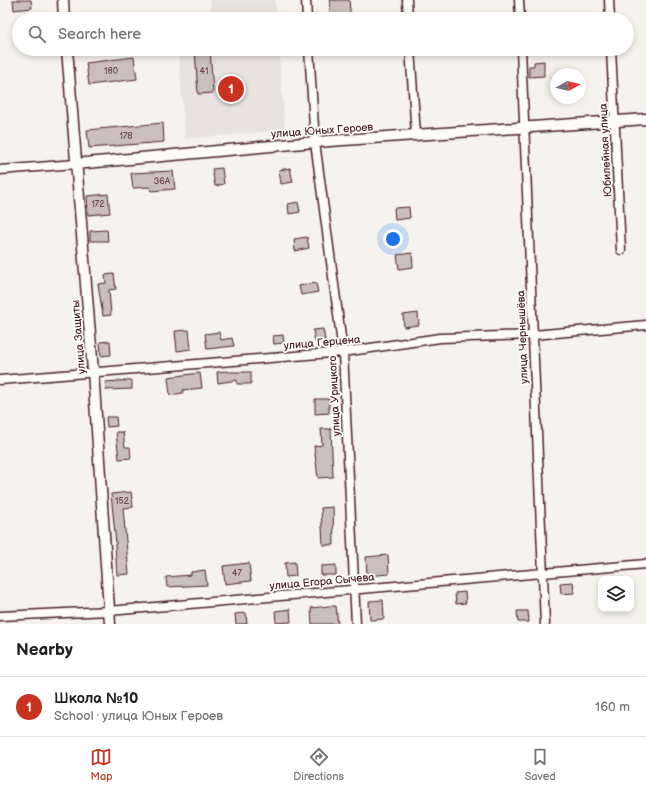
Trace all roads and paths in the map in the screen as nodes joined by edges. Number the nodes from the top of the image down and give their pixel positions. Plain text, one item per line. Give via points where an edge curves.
1 (63, 0) edge
2 (306, 0) edge
3 (407, 0) edge
4 (519, 0) edge
5 (609, 0) edge
6 (64, 12) edge
7 (307, 12) edge
8 (408, 12) edge
9 (520, 12) edge
10 (610, 12) edge
11 (67, 56) edge
12 (309, 56) edge
13 (410, 56) edge
14 (521, 56) edge
15 (611, 56) edge
16 (646, 119) edge
17 (614, 121) junction
18 (524, 127) junction
19 (416, 135) junction
20 (315, 142) junction
21 (75, 164) junction
22 (0, 170) edge
23 (620, 250) dead end
24 (646, 325) edge
25 (533, 335) junction
26 (343, 352) junction
27 (92, 371) junction
28 (0, 380) edge
29 (646, 564) edge
30 (543, 573) junction
31 (354, 589) junction
32 (109, 611) junction
33 (0, 616) edge
34 (110, 624) edge
35 (356, 624) edge
36 (545, 624) edge

1 - 6 street
2 - 7 street
3 - 8 street
4 - 9 street
5 - 10 street
11 - 21 street, улица Защиты
12 - 20 street, улица Урицкого
13 - 19 street
14 - 18 street, улица Чернышёва
15 - 17 street, Юбилейная улица
16 - 17 street, улица Юных Героев
17 - 18 street, улица Юных Героев
17 - 23 street, Юбилейная улица
18 - 19 street, улица Юных Героев
18 - 25 street, улица Чернышёва
19 - 20 street, улица Юных Героев
20 - 21 street, улица Юных Героев
20 - 26 street, улица Урицкого
21 - 22 street, улица Юных Героев
21 - 27 street, улица Защиты
24 - 25 street, улица Герцена
25 - 26 street, улица Герцена via 440,338
25 - 30 street, улица Чернышёва
26 - 27 street, улица Герцена
26 - 31 street, улица Урицкого
27 - 28 street, улица Герцена
27 - 32 street, улица Защиты
29 - 30 street, улица Егора Сычева
30 - 31 street, улица Егора Сычева
30 - 36 street, улица Чернышёва
31 - 32 street, улица Егора Сычева
31 - 35 street, улица Урицкого
32 - 33 street, улица Егора Сычева
32 - 34 street, улица Защиты

